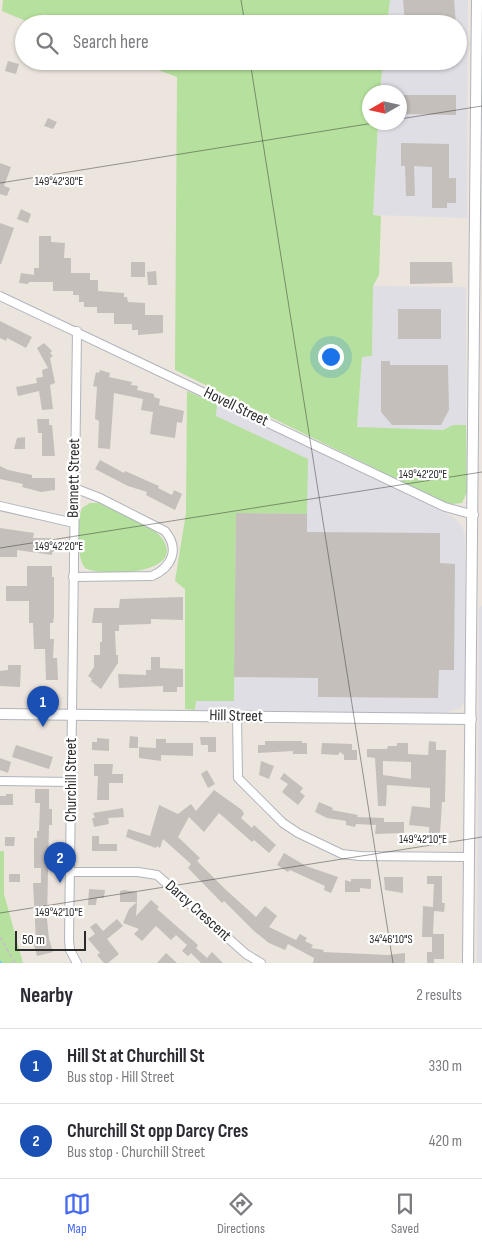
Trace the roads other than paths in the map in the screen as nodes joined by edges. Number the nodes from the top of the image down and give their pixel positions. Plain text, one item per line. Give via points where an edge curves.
1 (477, 0) edge
2 (479, 194) edge
3 (0, 296) edge
4 (76, 331) junction
5 (74, 488) junction
6 (0, 506) edge
7 (474, 515) junction
8 (74, 523) junction
9 (73, 577) junction
10 (0, 714) edge
11 (72, 715) junction
12 (237, 716) junction
13 (471, 719) junction
14 (0, 781) edge
15 (71, 782) junction
16 (470, 857) junction
17 (71, 872) junction
18 (77, 963) edge
19 (261, 963) edge
20 (468, 963) edge

1 - 2 street
2 - 7 street
3 - 4 street, Hovell Street
4 - 5 street, Bennett Street
4 - 7 street, Hovell Street via 445,507
5 - 8 street, Bennett Street
5 - 9 street via 165,531 171,538 173,550 164,570 152,576
6 - 8 street
7 - 13 street
8 - 9 street, Bennett Street
9 - 11 street, Bennett Street
10 - 11 street, Hill Street
11 - 12 street, Hill Street
11 - 15 street, Churchill Street
12 - 13 street, Hill Street
12 - 16 street via 238,778 298,833 350,856
13 - 16 street
14 - 15 street
15 - 17 street, Churchill Street
16 - 20 street
17 - 18 street, Churchill Street via 70,950
17 - 19 street, Darcy Crescent via 157,875 246,954

